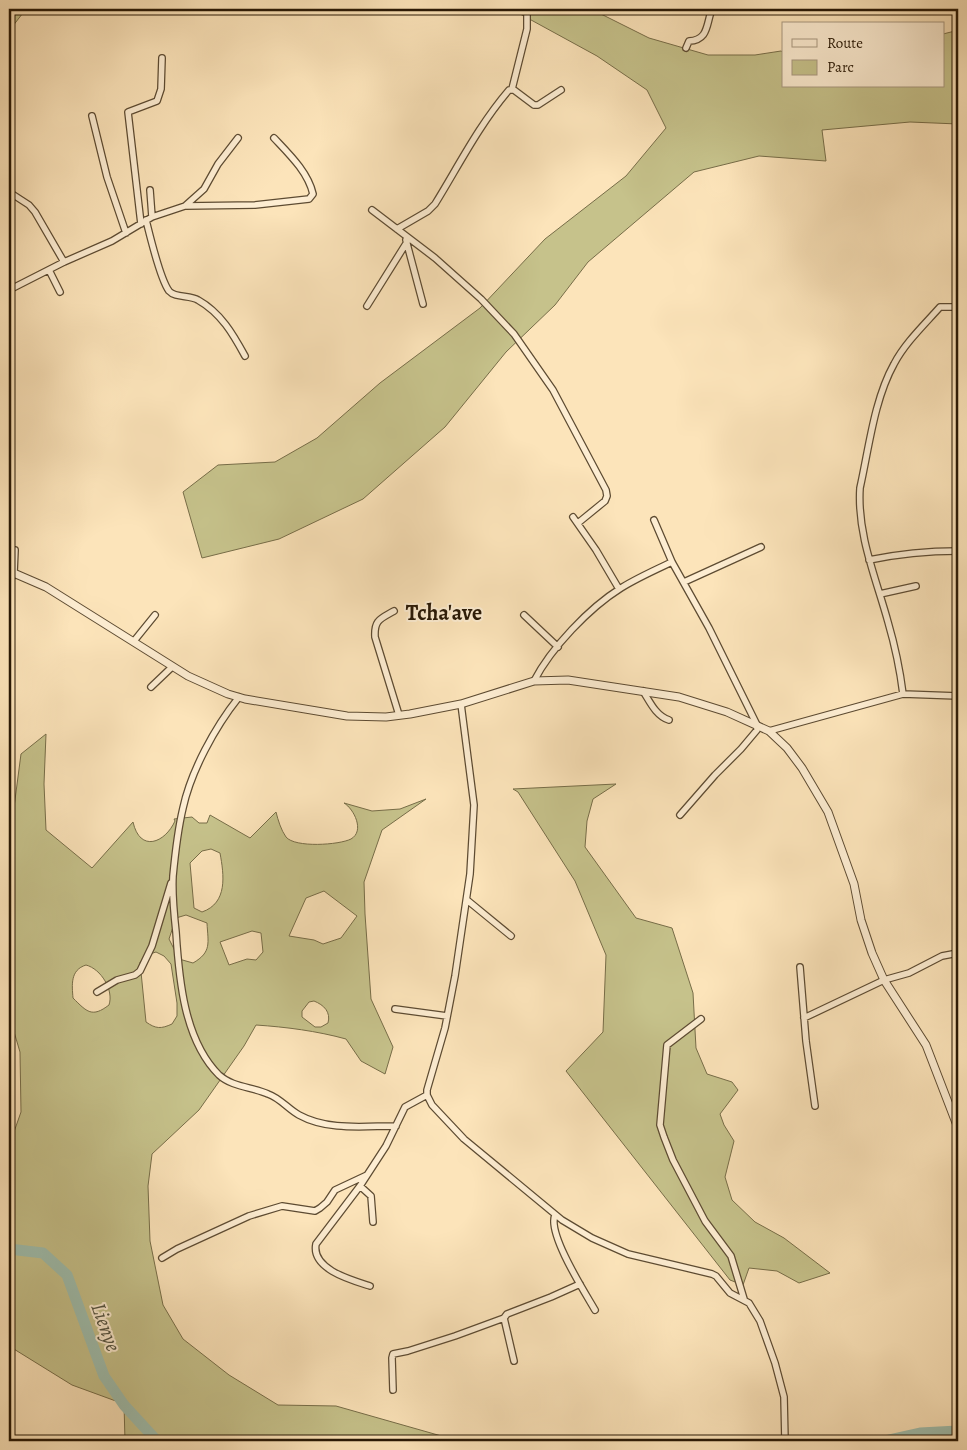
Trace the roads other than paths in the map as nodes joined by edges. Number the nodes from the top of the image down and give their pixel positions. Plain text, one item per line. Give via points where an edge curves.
1 (527, 9) edge
2 (712, 9) edge
3 (686, 48) dead end
4 (162, 58) dead end
5 (512, 89) junction
6 (561, 90) dead end
7 (92, 116) dead end
8 (238, 138) dead end
9 (274, 138) dead end
10 (150, 190) dead end
11 (9, 192) edge
12 (186, 206) junction
13 (372, 210) dead end
14 (146, 220) junction
15 (397, 229) junction
16 (126, 233) junction
17 (405, 239) junction
18 (64, 262) junction
19 (50, 270) junction
20 (9, 290) edge
21 (60, 292) dead end
22 (423, 304) dead end
23 (367, 306) dead end
24 (958, 307) edge
25 (245, 356) dead end
26 (573, 517) dead end
27 (654, 520) dead end
28 (578, 524) junction
29 (760, 547) dead end
30 (15, 550) dead end
31 (958, 551) edge
32 (869, 560) junction
33 (672, 562) junction
34 (11, 572) edge
35 (684, 582) junction
36 (9, 583) edge
37 (916, 586) dead end
38 (619, 589) junction
39 (880, 594) junction
40 (394, 611) dead end
41 (155, 615) dead end
42 (524, 615) dead end
43 (134, 642) junction
44 (558, 647) junction
45 (172, 667) junction
46 (534, 681) junction
47 (151, 687) dead end
48 (643, 691) junction
49 (903, 694) junction
50 (958, 696) edge
51 (239, 697) junction
52 (461, 704) junction
53 (399, 716) junction
54 (669, 720) dead end
55 (757, 725) junction
56 (769, 731) junction
57 (680, 815) dead end
58 (173, 876) junction
59 (467, 900) junction
60 (511, 936) dead end
61 (958, 953) edge
62 (800, 967) dead end
63 (884, 980) junction
64 (97, 992) dead end
65 (395, 1009) dead end
66 (447, 1016) junction
67 (804, 1018) junction
68 (701, 1019) dead end
69 (427, 1095) junction
70 (958, 1103) edge
71 (815, 1106) dead end
72 (951, 1107) junction
73 (396, 1126) junction
74 (958, 1128) edge
75 (366, 1175) junction
76 (360, 1186) junction
77 (555, 1215) junction
78 (373, 1222) dead end
79 (162, 1258) dead end
80 (580, 1284) junction
81 (370, 1286) dead end
82 (744, 1299) junction
83 (595, 1310) dead end
84 (504, 1318) junction
85 (514, 1361) dead end
86 (393, 1390) dead end
87 (785, 1441) edge

1 - 5 street via 527,29
2 - 3 street via 703,36 689,41
4 - 14 street via 161,89 157,102 128,112
5 - 6 street via 534,105
5 - 15 street via 493,108 435,204
7 - 16 street via 107,177
8 - 12 street via 204,189
9 - 12 street via 305,175 313,194 310,199 256,205
10 - 14 street
11 - 18 street via 35,212
12 - 14 street
13 - 15 street
14 - 16 street
14 - 25 street via 170,291 198,300 215,312 228,326
15 - 17 street
16 - 18 street
17 - 22 street
17 - 23 street
17 - 28 street via 435,258 501,319 553,390 607,496
18 - 19 street
19 - 20 street
19 - 21 street
24 - 32 street via 940,307 910,341 894,364 881,396 860,488 861,518
26 - 28 street
27 - 33 street
28 - 38 street
29 - 35 street
30 - 34 street
31 - 32 street
32 - 39 street
33 - 35 street
33 - 38 street
34 - 36 street
34 - 43 street via 46,587
35 - 55 street
37 - 39 street
38 - 44 street via 574,628
39 - 49 street
40 - 53 street via 374,626
41 - 43 street
42 - 44 street
43 - 45 street
44 - 46 street via 540,668
45 - 47 street
45 - 51 street
46 - 48 street via 568,680
46 - 52 street
48 - 54 street via 658,714
48 - 55 street via 706,704
49 - 50 street
49 - 56 street
51 - 53 street via 347,716
51 - 58 street via 212,738 192,779 183,808
52 - 53 street
52 - 59 street via 474,805
55 - 56 street
55 - 57 street via 755,734
56 - 63 street via 802,768 828,812 854,884 861,920
58 - 64 street via 152,946 140,971
58 - 73 street via 182,996 202,1051 220,1076 229,1082 268,1093 300,1115 322,1124
59 - 60 street
59 - 66 street
61 - 63 street via 942,956 909,973
62 - 67 street
63 - 67 street
63 - 72 street via 926,1045
65 - 66 street
66 - 69 street
67 - 71 street
68 - 82 street via 666,1045 660,1125 673,1160 705,1221 731,1256
69 - 73 street via 405,1107
69 - 77 street via 432,1105 464,1139
70 - 72 street
72 - 74 street
73 - 75 street
75 - 76 street
75 - 79 street via 335,1190 327,1202 314,1211 282,1206 249,1216
76 - 78 street via 371,1196
76 - 81 street via 314,1250 322,1264 344,1277
77 - 80 street via 553,1226 556,1236
77 - 82 street via 592,1238 628,1254 712,1274 730,1293
80 - 83 street
80 - 84 street
82 - 87 street via 760,1321 777,1369 785,1409
84 - 85 street
84 - 86 street via 393,1354

